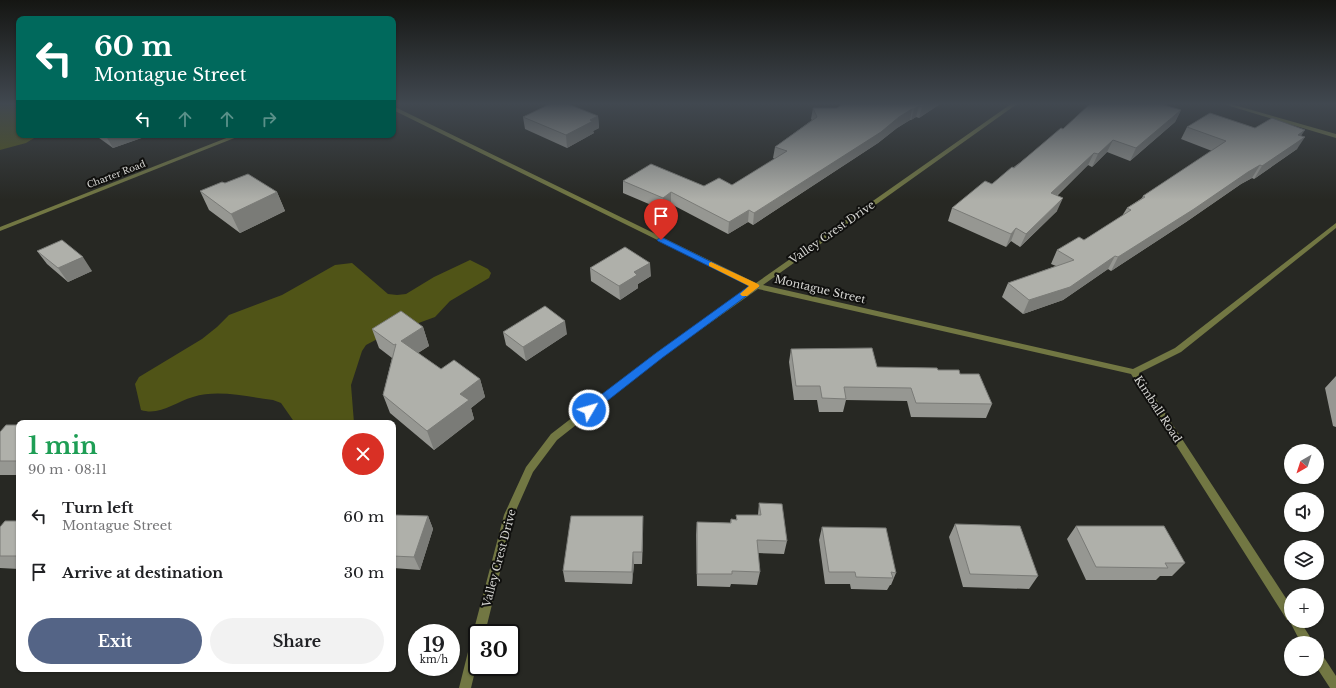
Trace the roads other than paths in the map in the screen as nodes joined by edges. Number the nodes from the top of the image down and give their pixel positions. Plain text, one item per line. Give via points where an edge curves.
1 (450, 136) edge
2 (968, 136) edge
3 (232, 138) edge
4 (1336, 225) edge
5 (0, 229) edge
6 (756, 286) junction
7 (1134, 372) junction
8 (1284, 605) edge
9 (481, 624) edge
10 (1324, 668) edge
11 (468, 676) edge
12 (1336, 687) edge
13 (465, 688) edge

1 - 6 street, Montague Street
2 - 6 street, Valley Crest Drive
3 - 5 street, Charter Road
4 - 7 street, Kimball Road via 1178,350
6 - 7 street, Montague Street
6 - 9 street, Valley Crest Drive via 659,355 554,437 529,470 509,515
7 - 8 street, Kimball Road
10 - 12 street
11 - 13 street

